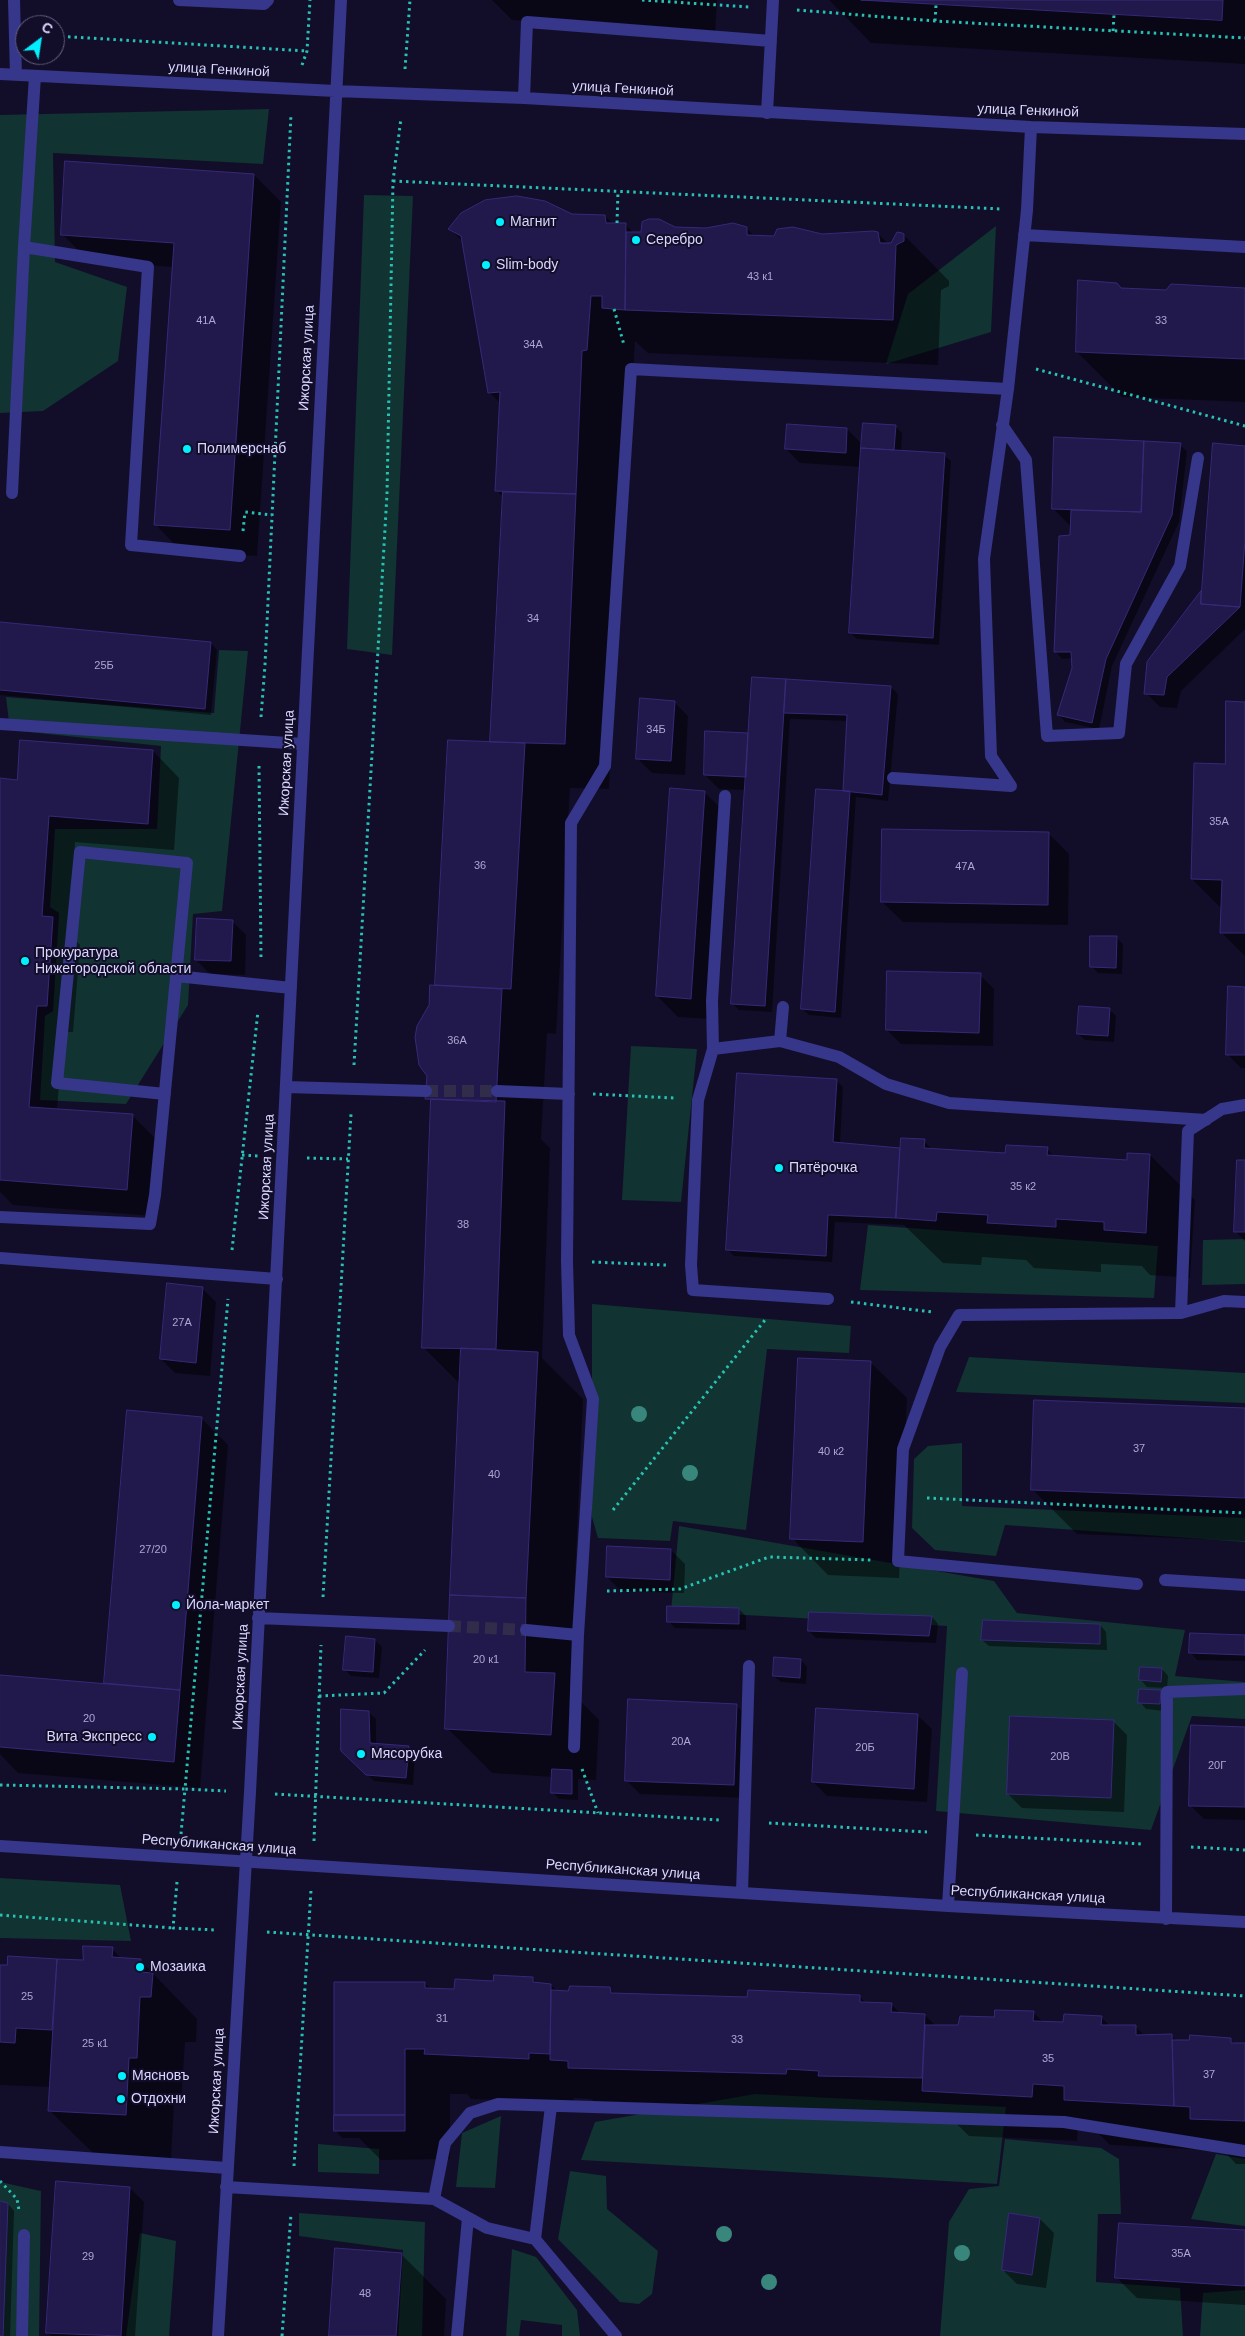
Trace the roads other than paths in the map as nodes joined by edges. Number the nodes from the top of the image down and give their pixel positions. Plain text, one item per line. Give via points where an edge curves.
1 (14, 0) edge
2 (179, 0) edge
3 (268, 0) edge
4 (341, 0) edge
5 (773, 4) edge
6 (771, 41) junction
7 (0, 74) edge
8 (16, 75) junction
9 (35, 76) junction
10 (335, 92) junction
11 (524, 98) junction
12 (767, 113) junction
13 (1031, 126) junction
14 (1245, 134) edge
15 (1024, 235) junction
16 (24, 247) junction
17 (1245, 247) edge
18 (1008, 388) junction
19 (1002, 425) junction
20 (1198, 458) dead end
21 (12, 493) dead end
22 (240, 556) road end
23 (0, 724) edge
24 (303, 744) junction
25 (893, 778) dead end
26 (725, 796) dead end
27 (176, 976) junction
28 (291, 988) junction
29 (783, 1007) dead end
30 (780, 1041) junction
31 (713, 1049) junction
32 (286, 1087) junction
33 (426, 1091) tunnel mouth
34 (496, 1091) tunnel mouth
35 (165, 1094) junction
36 (570, 1094) junction
37 (1245, 1106) edge
38 (1206, 1120) junction
39 (0, 1217) edge
40 (0, 1258) edge
41 (277, 1279) junction
42 (828, 1299) road end
43 (1245, 1302) edge
44 (1180, 1313) junction
45 (1165, 1580) dead end
46 (1137, 1584) dead end
47 (1245, 1584) edge
48 (258, 1618) junction
49 (448, 1626) tunnel mouth
50 (526, 1630) tunnel mouth
51 (578, 1635) junction
52 (749, 1666) dead end
53 (962, 1673) dead end
54 (1245, 1689) edge
55 (574, 1747) road end
56 (0, 1846) edge
57 (245, 1862) junction
58 (742, 1893) junction
59 (948, 1906) junction
60 (1166, 1919) junction
61 (1245, 1922) edge
62 (551, 2106) junction
63 (0, 2152) edge
64 (1245, 2152) edge
65 (227, 2168) junction
66 (226, 2188) junction
67 (434, 2199) junction
68 (468, 2218) junction
69 (24, 2235) road end
70 (536, 2240) junction
71 (22, 2336) edge
72 (218, 2336) edge
73 (457, 2336) edge
74 (616, 2336) edge

1 - 8 street
2 - 3 street via 264,4
4 - 10 street, Ижорская улица
5 - 6 street
6 - 11 street via 527,22
6 - 12 street
7 - 8 street, улица Генкиной
8 - 9 street, улица Генкиной
9 - 10 street, улица Генкиной
9 - 16 street
10 - 11 street, улица Генкиной
10 - 24 street, Ижорская улица
11 - 12 street, улица Генкиной
12 - 13 street, улица Генкиной
13 - 14 street, улица Генкиной
13 - 15 street
15 - 17 street
15 - 18 street
16 - 21 street
16 - 22 street via 148,267 131,545
18 - 19 street
18 - 36 street via 631,369 605,766 571,823
19 - 20 street via 1026,460 1047,736 1120,733 1126,664 1180,566
19 - 25 street via 984,559 991,756 1011,786
23 - 24 street
24 - 28 street, Ижорская улица
26 - 31 street via 712,1001
27 - 28 street
27 - 35 street
27 - 35 street via 187,863 80,852 57,1083
28 - 32 street, Ижорская улица
29 - 30 street
30 - 31 street
30 - 38 street via 839,1057 886,1084 950,1103
31 - 42 street via 698,1100 691,1265 693,1290
32 - 33 street
32 - 41 street, Ижорская улица
34 - 36 street
35 - 39 street via 150,1224
36 - 51 street via 569,1335 594,1400
37 - 38 street via 1222,1109
38 - 44 street via 1188,1131
40 - 41 street
41 - 48 street, Ижорская улица
43 - 44 street via 1224,1301
44 - 46 street via 959,1315 940,1348 904,1449 898,1561
45 - 47 street
48 - 49 street
48 - 57 street, Ижорская улица
50 - 51 street
51 - 55 street
52 - 58 street
53 - 59 street
54 - 60 street via 1167,1692
56 - 57 street, Республиканская улица
57 - 58 street, Республиканская улица
57 - 65 street, Ижорская улица
58 - 59 street, Республиканская улица
59 - 60 street, Республиканская улица
60 - 61 street, Республиканская улица
62 - 64 street via 1064,2122
62 - 67 street via 498,2104 470,2113 446,2143
62 - 70 street
63 - 65 street
65 - 66 street, Ижорская улица
66 - 67 street
66 - 72 street, Ижорская улица
67 - 68 street
68 - 70 street via 487,2228
68 - 73 street
69 - 71 street
70 - 74 street

